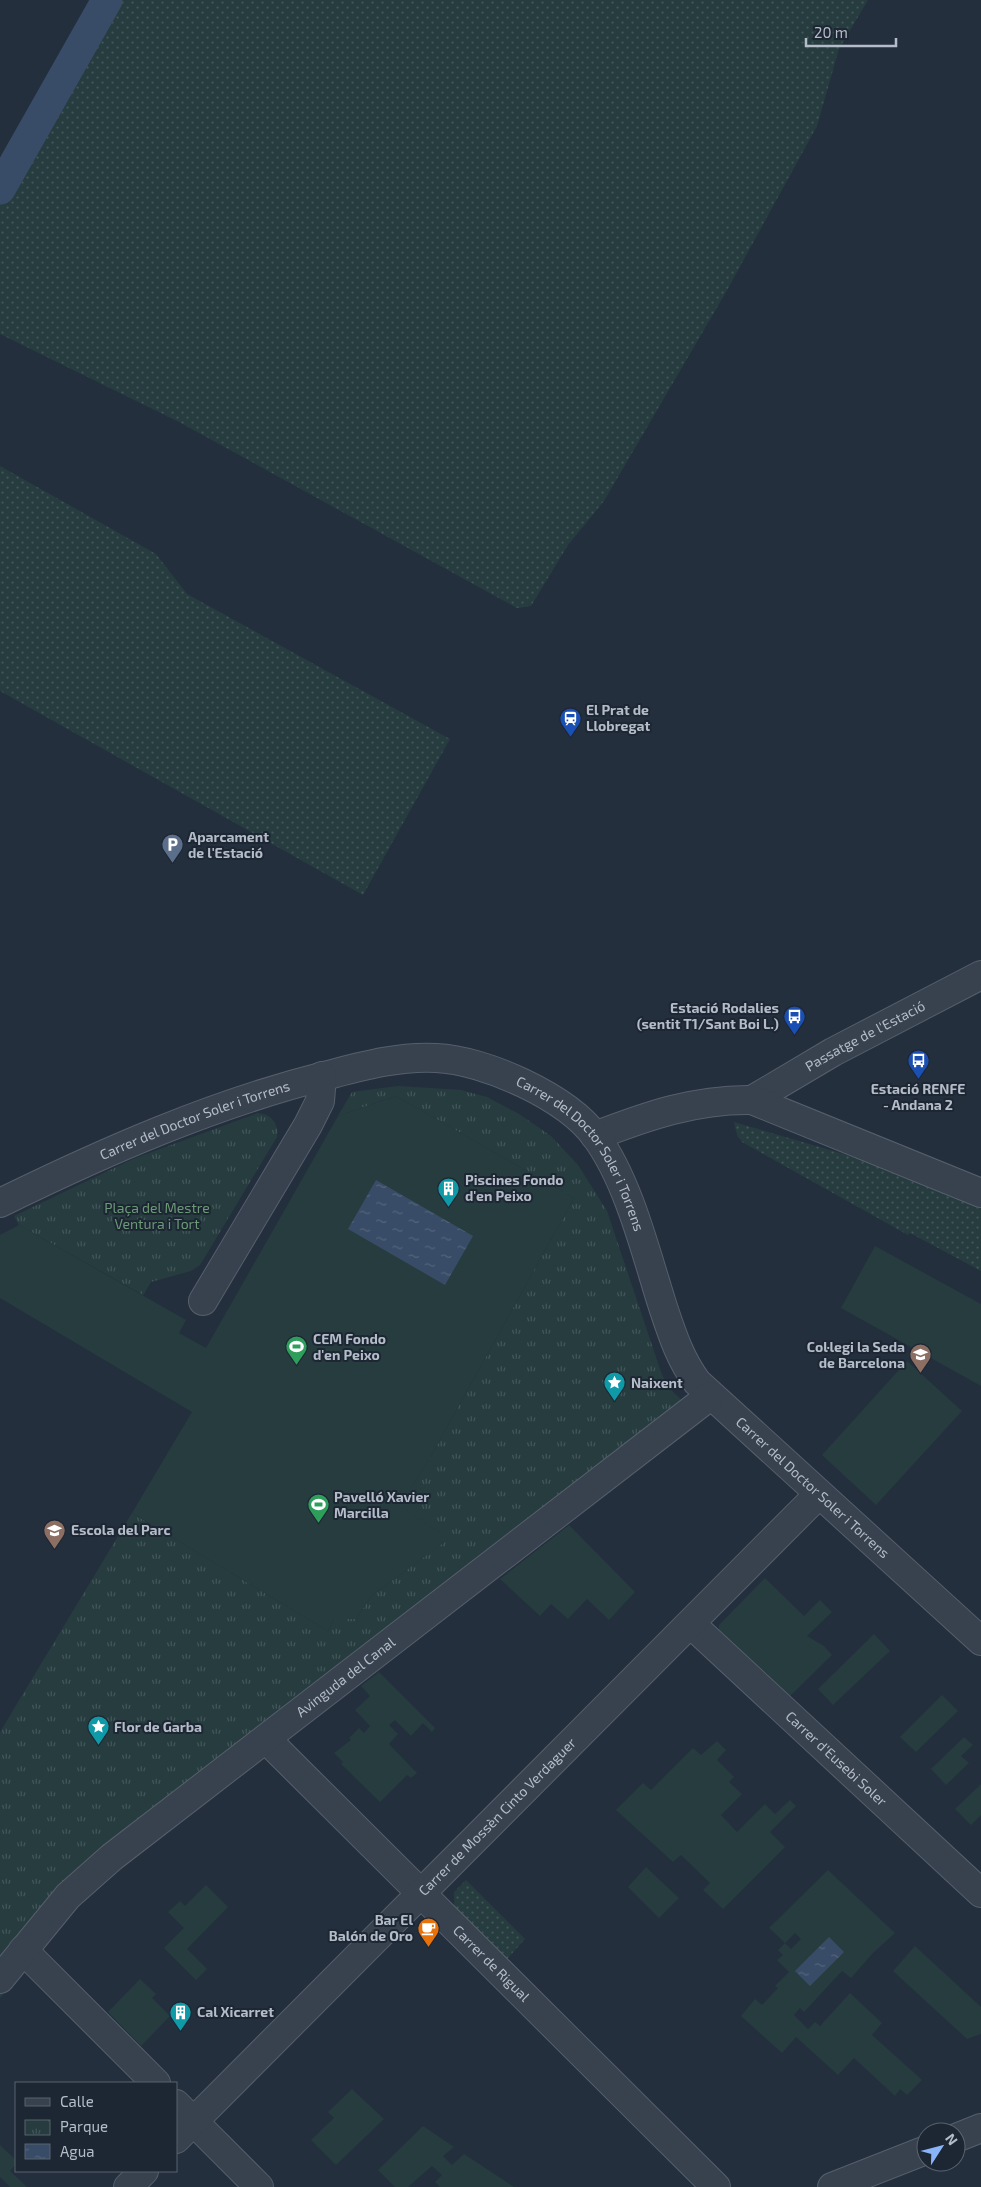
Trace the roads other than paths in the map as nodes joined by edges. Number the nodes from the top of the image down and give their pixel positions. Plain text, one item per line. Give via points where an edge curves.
1 (981, 975) edge
2 (322, 1076) junction
3 (752, 1100) junction
4 (595, 1136) junction
5 (981, 1193) edge
6 (0, 1203) edge
7 (203, 1301) dead end
8 (710, 1396) junction
9 (819, 1494) junction
10 (691, 1624) junction
11 (981, 1641) edge
12 (266, 1739) junction
13 (420, 1893) junction
14 (981, 1893) edge
15 (24, 1950) junction
16 (0, 1979) edge
17 (155, 2082) edge
18 (182, 2121) edge
19 (981, 2128) edge
20 (966, 2134) edge
21 (916, 2154) edge
22 (143, 2172) edge
23 (128, 2187) edge
24 (259, 2187) edge
25 (716, 2187) edge
26 (832, 2187) edge

1 - 3 street, Passatge de l'Estació via 832,1052
2 - 4 street, Carrer del Doctor Soler i Torrens via 374,1063 419,1058 454,1060 492,1068 541,1093
2 - 6 street, Carrer del Doctor Soler i Torrens via 164,1127
2 - 7 street via 320,1101 308,1125
3 - 4 street via 690,1104
3 - 5 street
4 - 8 street, Carrer del Doctor Soler i Torrens via 623,1188 677,1349 686,1367
8 - 9 street, Carrer del Doctor Soler i Torrens
8 - 12 street, Avinguda del Canal
9 - 10 street, Carrer de Mossèn Cinto Verdaguer
9 - 11 street, Carrer del Doctor Soler i Torrens
10 - 13 street, Carrer de Mossèn Cinto Verdaguer
10 - 14 street, Carrer d'Eusebi Soler
12 - 13 street, Carrer de Rigual
12 - 15 street, Avinguda del Canal via 68,1896
13 - 18 street, Carrer de Mossèn Cinto Verdaguer
13 - 25 street, Carrer de Rigual
15 - 16 street, Avinguda del Canal
15 - 17 street
18 - 24 street
19 - 20 street
21 - 26 street
22 - 23 street

